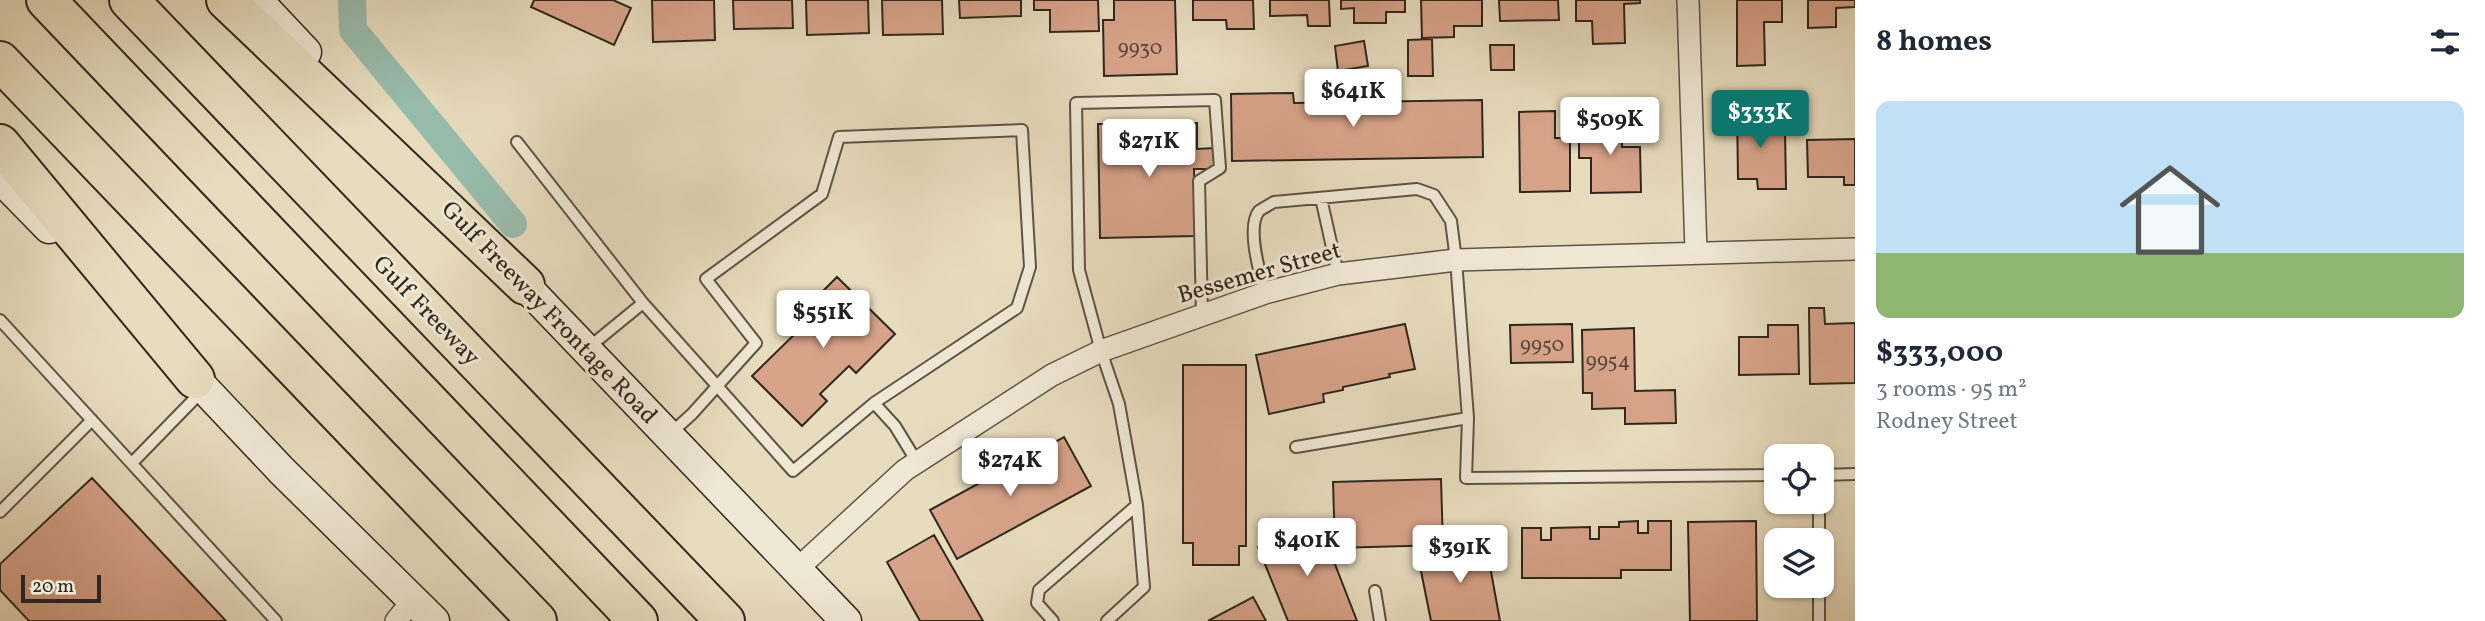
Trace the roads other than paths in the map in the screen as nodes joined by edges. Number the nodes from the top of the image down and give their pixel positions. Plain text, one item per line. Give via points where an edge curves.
1 (46, 0) edge
2 (128, 0) edge
3 (226, 0) edge
4 (257, 0) edge
5 (1688, 0) edge
6 (0, 61) edge
7 (517, 142) dead end
8 (0, 144) edge
9 (0, 178) edge
10 (1321, 198) junction
11 (1855, 249) edge
12 (1696, 252) junction
13 (1456, 260) junction
14 (1338, 274) junction
15 (525, 285) junction
16 (1265, 293) junction
17 (643, 303) junction
18 (1202, 314) junction
19 (0, 320) edge
20 (586, 350) junction
21 (1101, 351) junction
22 (200, 384) junction
23 (718, 386) junction
24 (874, 403) junction
25 (1468, 418) junction
26 (92, 420) junction
27 (668, 436) junction
28 (1296, 447) dead end
29 (917, 462) junction
30 (132, 463) junction
31 (1855, 474) edge
32 (1764, 475) edge
33 (1834, 475) edge
34 (1137, 505) junction
35 (0, 512) edge
36 (796, 570) junction
37 (1375, 591) dead end
38 (1819, 598) edge
39 (405, 610) edge
40 (276, 621) edge
41 (434, 621) edge
42 (537, 621) edge
43 (638, 621) edge
44 (724, 621) edge
45 (846, 621) edge
46 (1053, 621) edge
47 (1107, 621) edge
48 (1380, 621) edge
49 (1819, 621) edge

1 - 43 highway
2 - 44 highway, Gulf Freeway
3 - 15 highway
4 - 15 main road, Gulf Freeway Frontage Road
5 - 12 street
6 - 42 highway
7 - 17 lane
8 - 22 highway
9 - 22 main road
10 - 13 lane via 1417,189 1434,195 1451,221
10 - 14 lane
10 - 16 lane via 1273,202 1260,211 1254,222 1256,258
11 - 12 street, Bessemer Street
12 - 13 street, Bessemer Street
13 - 14 street, Bessemer Street
13 - 25 lane
14 - 16 street, Bessemer Street
15 - 20 main road, Gulf Freeway Frontage Road
16 - 18 street, Bessemer Street
17 - 20 lane
17 - 23 lane
18 - 21 street, Bessemer Street
18 - 21 lane via 1199,181 1220,168 1215,100 1076,103 1079,270
19 - 26 lane
20 - 27 main road, Gulf Freeway Frontage Road
21 - 29 street, Bessemer Street via 1052,375
21 - 34 lane via 1119,404
22 - 30 lane
22 - 39 main road
23 - 24 lane via 793,471
23 - 24 lane via 756,343 706,279 822,194 839,137 1022,130 1030,267 1017,308
23 - 27 lane
24 - 29 lane
25 - 28 lane
25 - 32 lane via 1466,478
26 - 30 lane
26 - 35 lane
27 - 36 main road, Gulf Freeway Frontage Road
29 - 36 street, Bessemer Street
30 - 40 lane
31 - 33 lane
34 - 46 lane via 1039,590 1037,603
34 - 47 lane via 1144,587
36 - 45 main road, Gulf Freeway Frontage Road
37 - 48 lane
38 - 49 lane
39 - 41 main road

